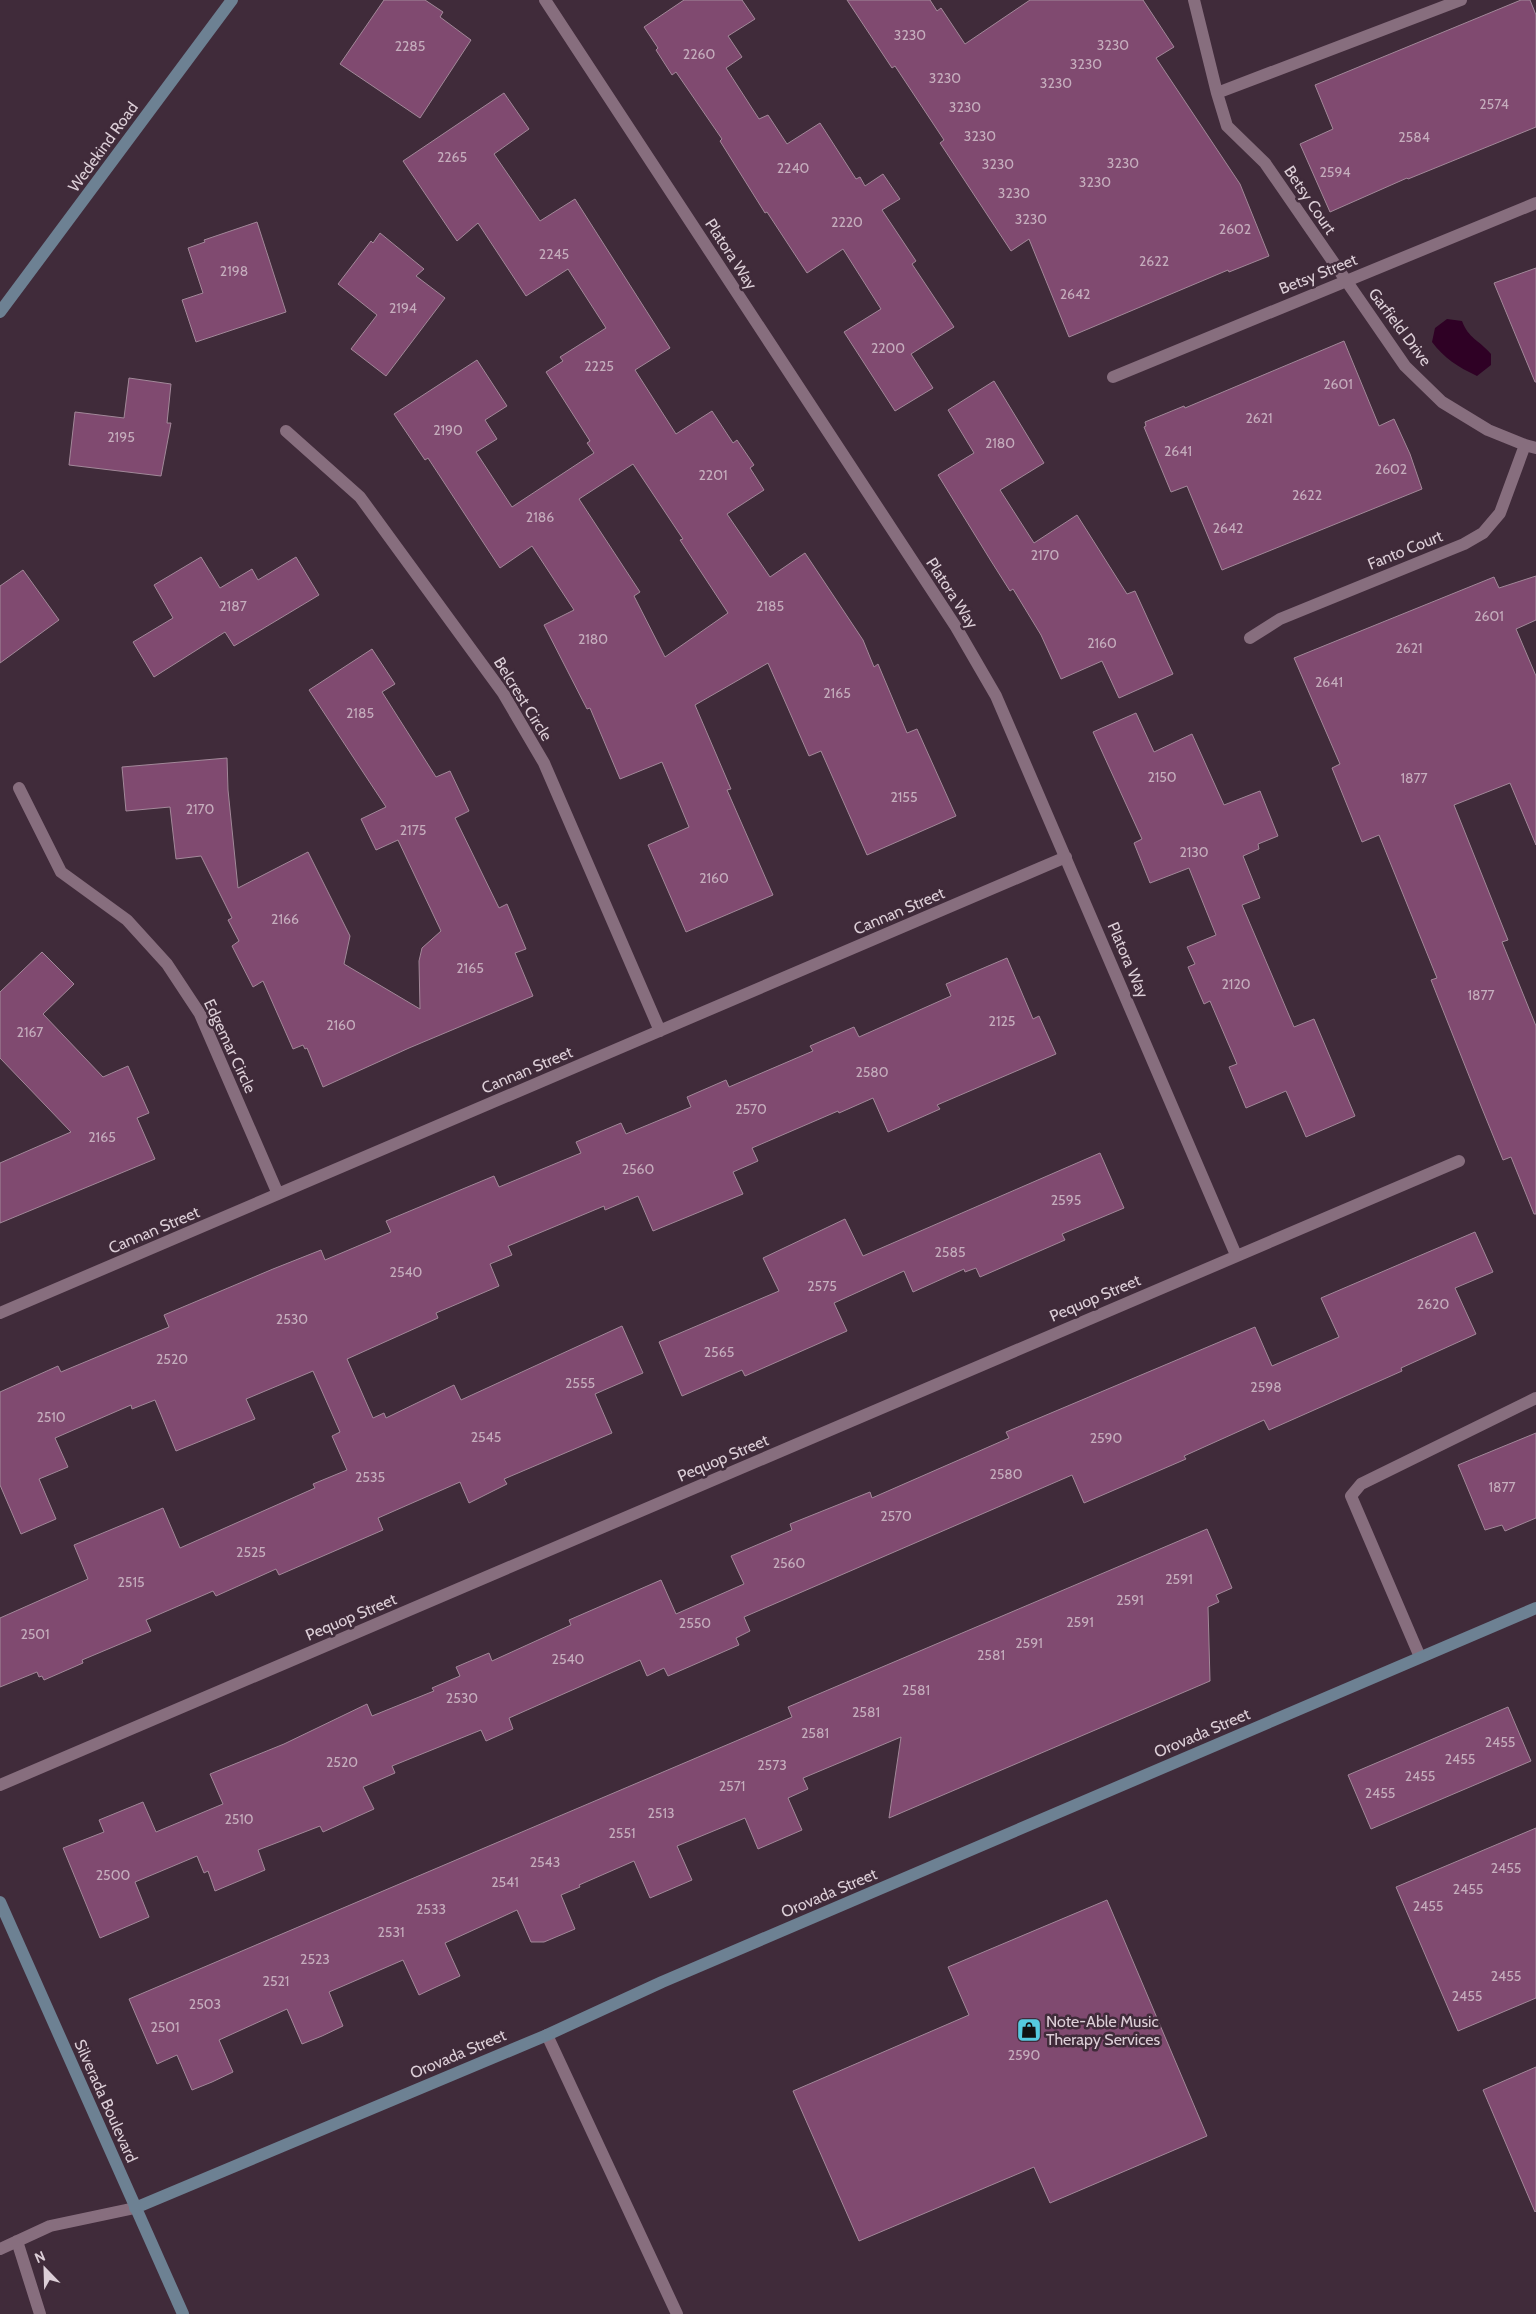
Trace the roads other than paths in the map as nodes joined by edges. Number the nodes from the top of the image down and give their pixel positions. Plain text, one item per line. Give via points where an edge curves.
1 (232, 0) edge
2 (545, 0) edge
3 (1194, 0) edge
4 (1461, 0) edge
5 (1217, 93) junction
6 (1536, 203) edge
7 (1345, 280) junction
8 (0, 312) edge
9 (1113, 377) dead end
10 (286, 431) dead end
11 (1530, 447) edge
12 (1250, 638) dead end
13 (19, 788) dead end
14 (1066, 857) junction
15 (660, 1031) junction
16 (1459, 1161) dead end
17 (278, 1194) junction
18 (1236, 1255) junction
19 (0, 1313) edge
20 (1536, 1398) edge
21 (1536, 1608) edge
22 (1420, 1658) junction
23 (0, 1785) edge
24 (0, 1902) edge
25 (547, 2034) junction
26 (135, 2208) junction
27 (18, 2241) junction
28 (0, 2250) edge
29 (40, 2314) edge
30 (183, 2314) edge
31 (677, 2314) edge

1 - 8 street, Wedekind Road
2 - 14 street, Platora Way via 956,628 996,696
3 - 5 street, Betsy Court
4 - 5 street
5 - 7 street, Betsy Court via 1228,126 1265,163
6 - 7 street, Betsy Street
7 - 9 street, Betsy Street
7 - 11 street, Garfield Drive via 1405,366 1442,402 1488,430
10 - 15 street, Belcrest Circle via 360,497 503,693 544,763
11 - 12 street, Fanto Court via 1500,513 1483,533 1464,544 1280,619
13 - 17 street, Edgemar Circle via 61,872 127,920 167,964 195,1007
14 - 15 street, Cannan Street
14 - 18 street, Platora Way
15 - 17 street, Cannan Street
16 - 18 street, Pequop Street
17 - 19 street, Cannan Street
18 - 23 street, Pequop Street
20 - 22 street via 1361,1484 1351,1496
21 - 22 street, Orovada Street
22 - 25 street, Orovada Street
24 - 26 street, Silverada Boulevard
25 - 26 street, Orovada Street
25 - 31 street
26 - 27 street via 50,2226
26 - 30 street, Silverada Boulevard
27 - 28 street
27 - 29 street

